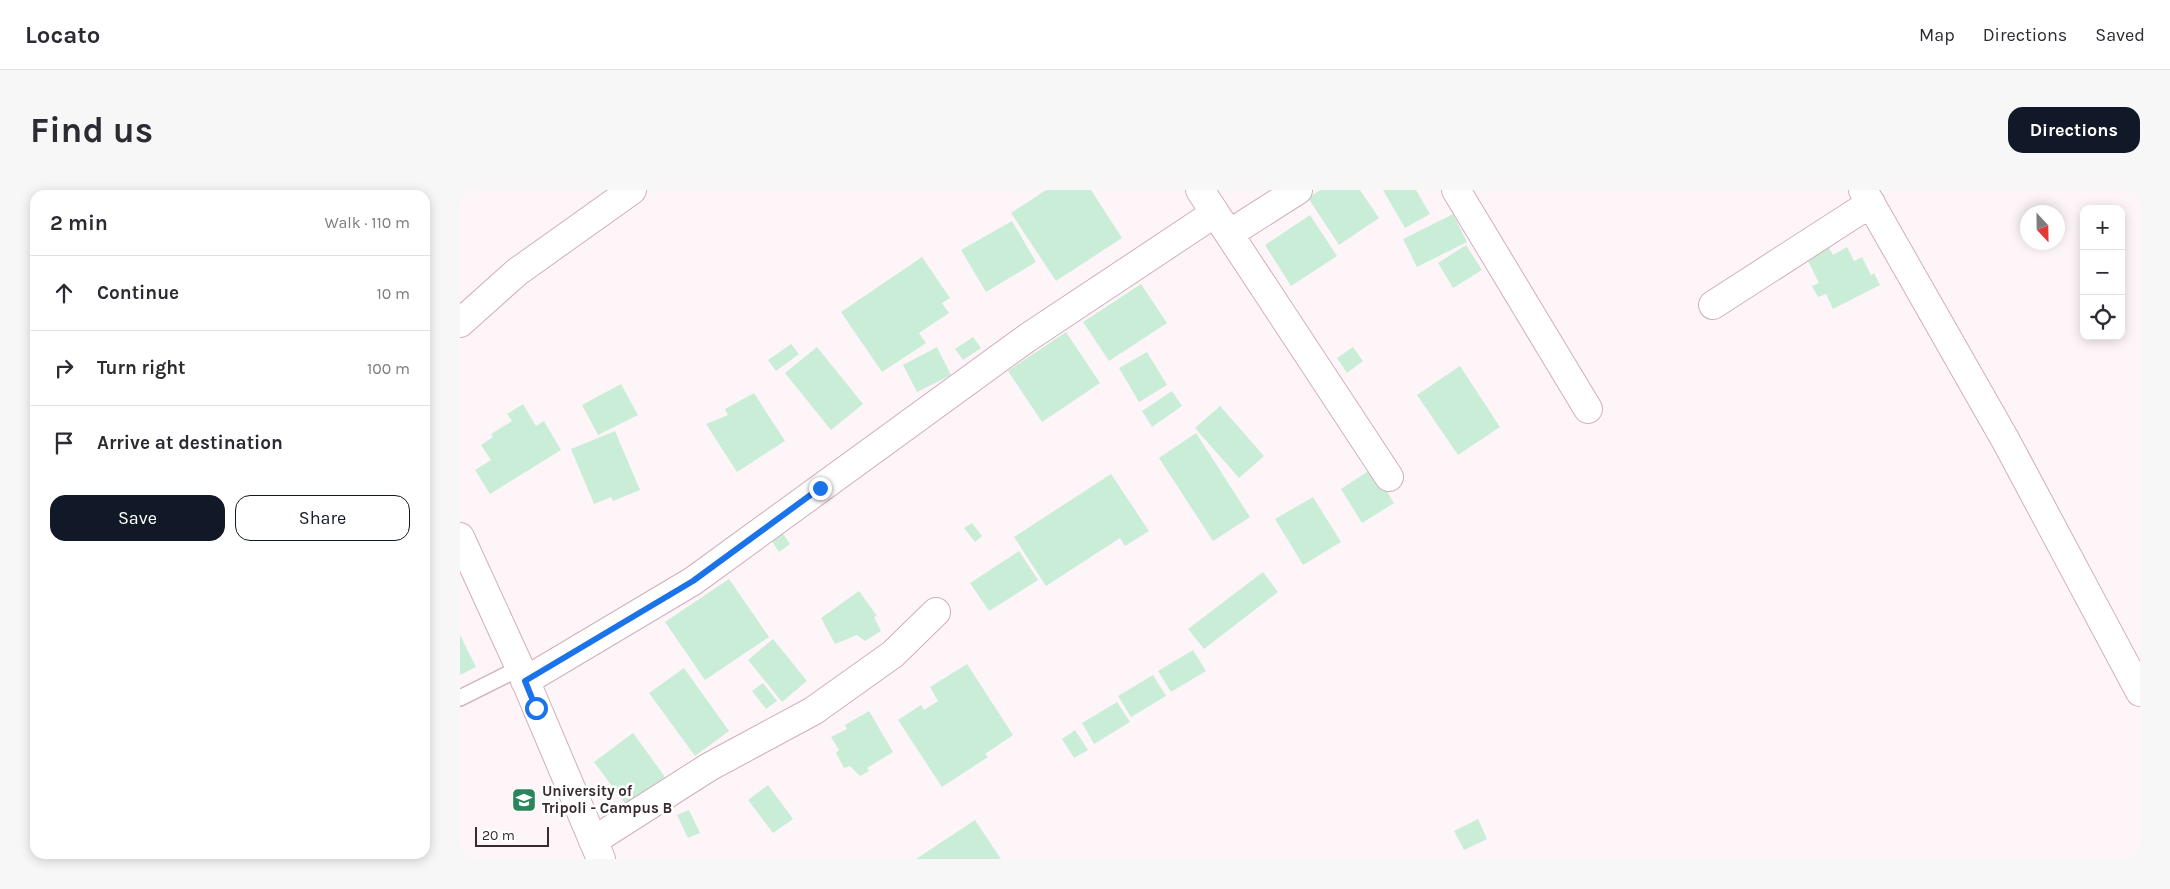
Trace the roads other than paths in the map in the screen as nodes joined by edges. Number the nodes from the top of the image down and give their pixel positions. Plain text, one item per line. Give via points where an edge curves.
1 (632, 190) edge
2 (1200, 190) edge
3 (1298, 190) edge
4 (1456, 190) edge
5 (1867, 196) edge
6 (1222, 224) junction
7 (1713, 305) dead end
8 (460, 323) edge
9 (1588, 409) dead end
10 (1389, 477) dead end
11 (460, 537) edge
12 (936, 612) dead end
13 (522, 674) junction
14 (2140, 692) edge
15 (460, 698) edge
16 (597, 850) edge

1 - 8 street via 517,272
2 - 6 street
3 - 6 street
4 - 9 street
5 - 7 street
5 - 14 street via 2006,441
6 - 10 street
6 - 13 street via 1027,338 693,581
11 - 13 street
12 - 16 street via 893,654 813,711 709,767
13 - 15 lane
13 - 16 street

